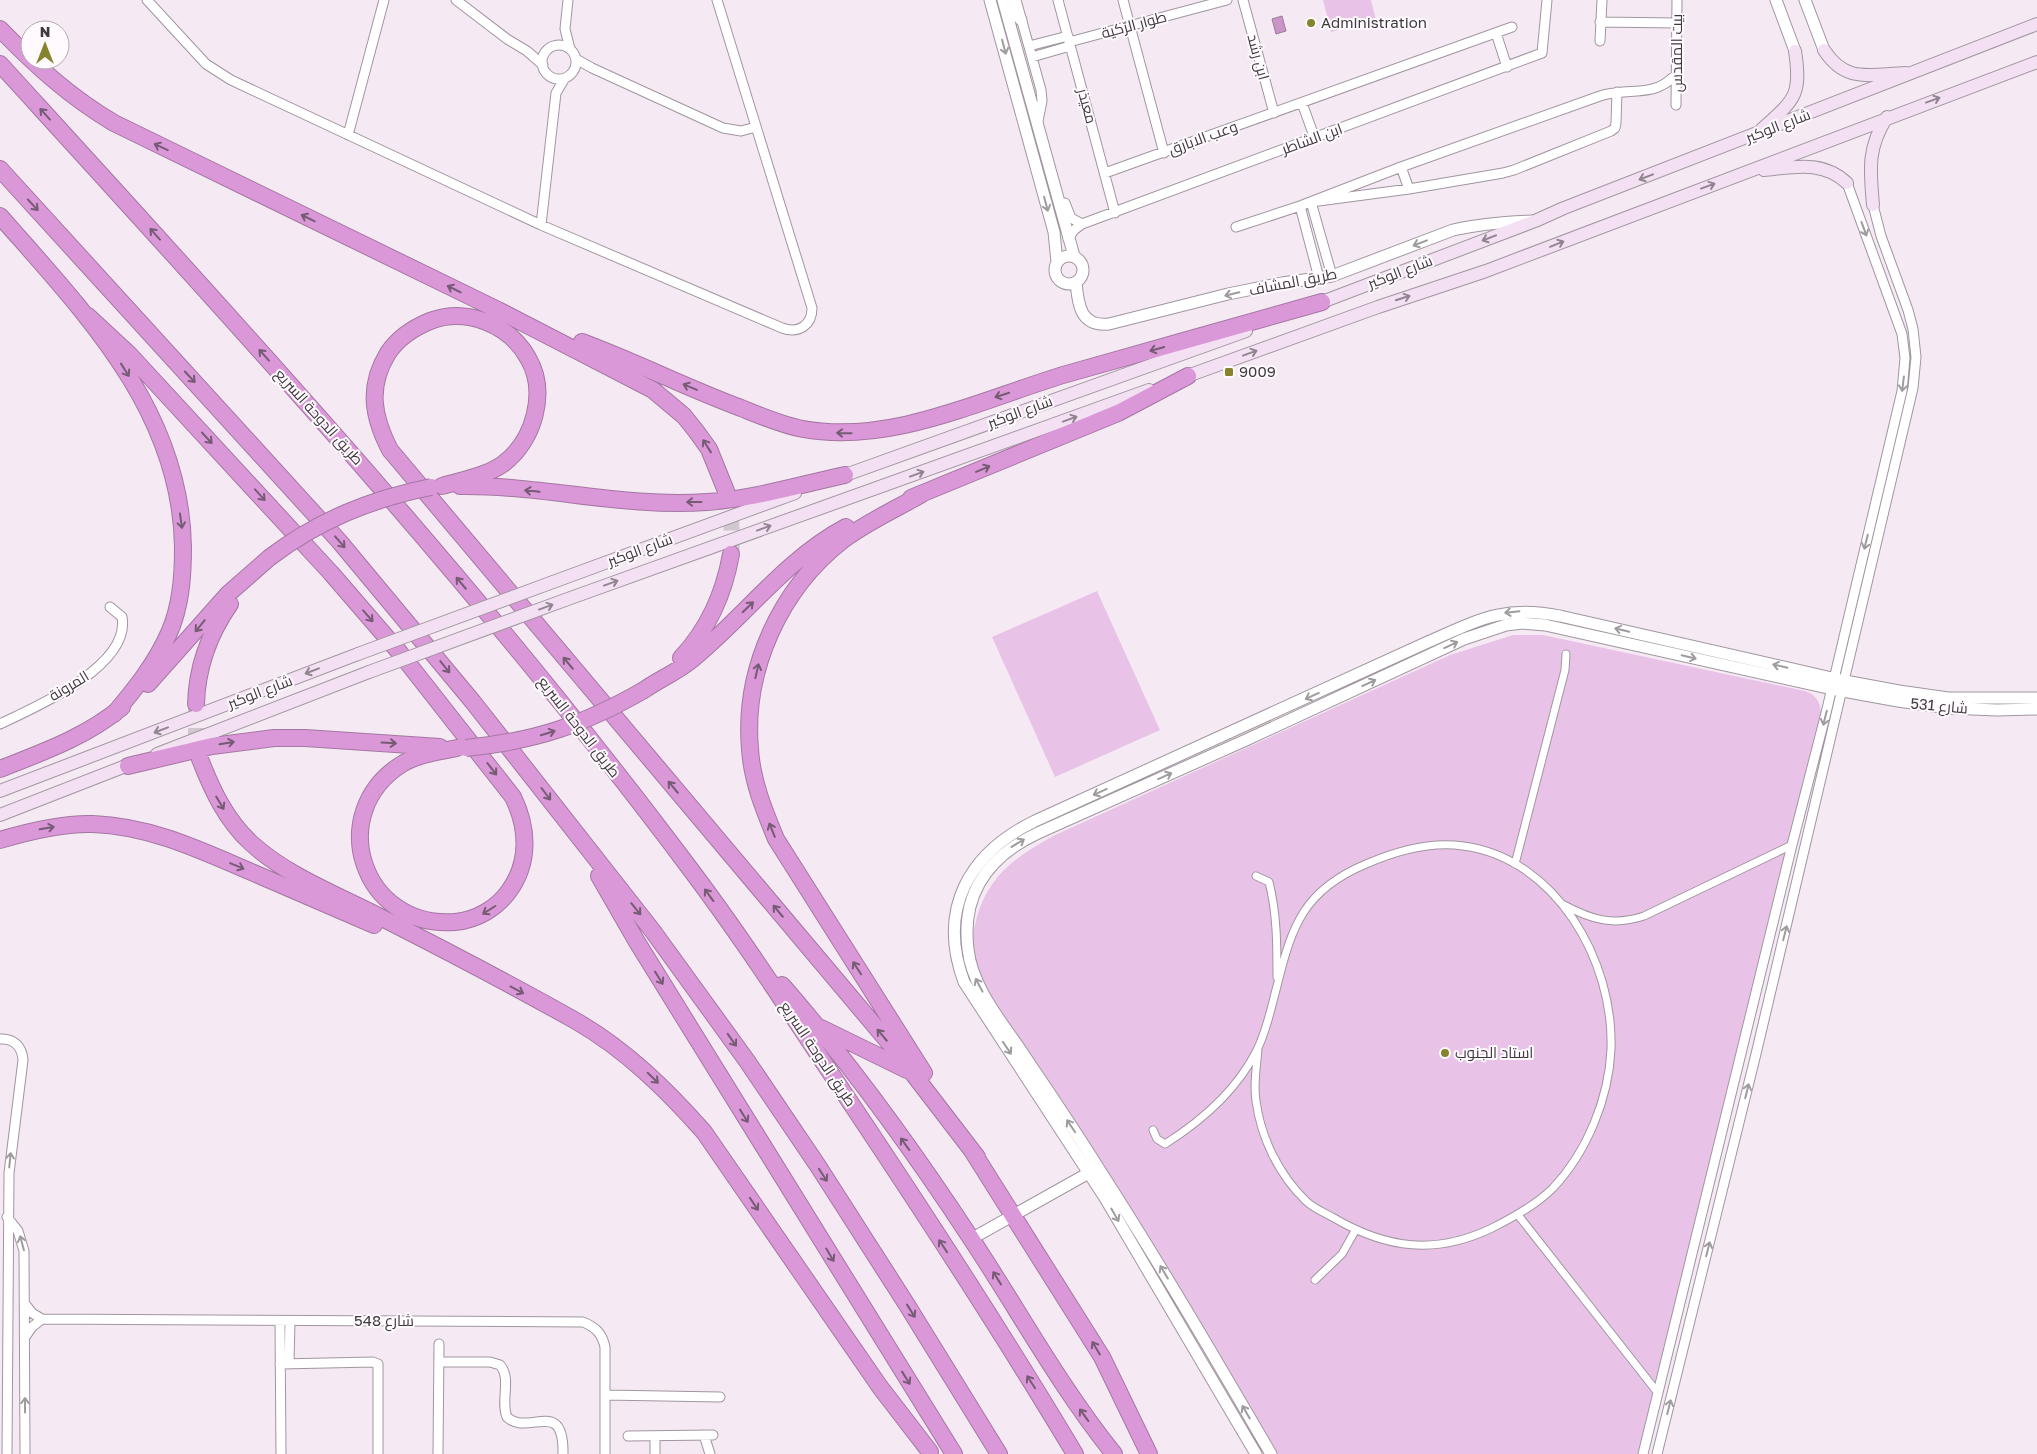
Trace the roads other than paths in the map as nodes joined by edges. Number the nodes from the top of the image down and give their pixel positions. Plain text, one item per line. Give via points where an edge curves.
1 (147, 0) edge
2 (456, 0) edge
3 (568, 0) edge
4 (717, 0) edge
5 (990, 0) edge
6 (1004, 0) edge
7 (1016, 0) edge
8 (1058, 0) edge
9 (1123, 0) edge
10 (1227, 0) edge
11 (1243, 0) edge
12 (1547, 0) edge
13 (1602, 0) edge
14 (1677, 0) edge
15 (1776, 0) edge
16 (1805, 0) edge
17 (386, 2) edge
18 (1022, 20) junction
19 (1600, 22) junction
20 (1677, 23) junction
21 (2037, 24) edge
22 (1130, 26) junction
23 (1512, 27) dead end
24 (0, 28) edge
25 (565, 28) junction
26 (1496, 33) junction
27 (1069, 41) junction
28 (1600, 41) dead end
29 (1029, 46) junction
30 (549, 49) junction
31 (570, 49) junction
32 (1824, 50) joint
33 (527, 51) junction
34 (1795, 51) joint
35 (1032, 57) junction
36 (576, 59) junction
37 (2037, 62) edge
38 (0, 64) edge
39 (543, 65) junction
40 (1508, 67) junction
41 (592, 68) junction
42 (574, 71) junction
43 (1916, 72) junction
44 (1676, 75) junction
45 (550, 76) junction
46 (565, 78) junction
47 (1617, 92) junction
48 (556, 93) junction
49 (1302, 103) junction
50 (1676, 105) dead end
51 (1274, 113) junction
52 (1887, 117) junction
53 (1037, 125) junction
54 (756, 127) junction
55 (1756, 134) junction
56 (348, 135) junction
57 (1315, 138) junction
58 (1164, 153) junction
59 (1046, 157) junction
60 (1401, 167) junction
61 (0, 169) edge
62 (1749, 171) junction
63 (1104, 173) junction
64 (1847, 183) joint
65 (1409, 189) junction
66 (1311, 202) junction
67 (1873, 205) joint
68 (1300, 206) junction
69 (1115, 213) junction
70 (0, 216) edge
71 (1535, 221) junction
72 (1082, 224) junction
73 (541, 226) junction
74 (1236, 227) dead end
75 (1068, 239) junction
76 (1074, 256) junction
77 (1057, 262) junction
78 (1332, 276) junction
79 (1319, 278) junction
80 (1076, 282) junction
81 (1322, 302) junction
82 (498, 310) junction
83 (1908, 310) junction
84 (1895, 315) junction
85 (88, 316) junction
86 (1188, 376) junction
87 (845, 475) junction
88 (437, 486) junction
89 (726, 491) tunnel mouth
90 (922, 494) junction
91 (731, 554) tunnel mouth
92 (247, 579) junction
93 (110, 607) dead end
94 (1566, 654) dead end
95 (1838, 685) junction
96 (650, 686) junction
97 (2037, 698) edge
98 (196, 704) tunnel mouth
99 (2037, 709) edge
100 (114, 714) junction
101 (0, 724) edge
102 (461, 748) junction
103 (200, 759) tunnel mouth
104 (128, 766) junction
105 (0, 769) edge
106 (0, 791) edge
107 (0, 815) edge
108 (573, 830) junction
109 (0, 840) edge
110 (1792, 845) junction
111 (1514, 864) junction
112 (1256, 876) dead end
113 (1562, 904) junction
114 (738, 934) junction
115 (486, 973) junction
116 (1276, 986) junction
117 (820, 1027) junction
118 (0, 1039) edge
119 (1258, 1048) junction
120 (912, 1072) junction
121 (1153, 1130) dead end
122 (976, 1157) junction
123 (1094, 1170) junction
124 (1518, 1215) junction
125 (1014, 1216) junction
126 (7, 1217) junction
127 (1355, 1231) junction
128 (971, 1239) junction
129 (1315, 1280) dead end
130 (25, 1304) junction
131 (42, 1319) junction
132 (280, 1322) junction
133 (290, 1322) junction
134 (24, 1338) junction
135 (439, 1344) dead end
136 (439, 1362) junction
137 (285, 1364) junction
138 (1658, 1393) junction
139 (605, 1395) junction
140 (720, 1397) dead end
141 (628, 1436) dead end
142 (655, 1436) junction
143 (930, 1452) dead end
144 (7, 1454) edge
145 (25, 1454) edge
146 (281, 1454) edge
147 (378, 1454) edge
148 (438, 1454) edge
149 (563, 1454) edge
150 (606, 1454) edge
151 (655, 1454) edge
152 (710, 1454) edge
153 (954, 1454) edge
154 (999, 1454) edge
155 (1074, 1454) edge
156 (1114, 1454) edge
157 (1149, 1454) edge
158 (1256, 1454) edge
159 (1271, 1454) edge
160 (1643, 1454) edge
161 (1657, 1454) edge

1 - 56 street via 213,70
2 - 33 street
3 - 25 street
4 - 54 street
5 -> 77 street via 1054,232
6 - 18 street
6 - 53 street
7 - 18 street
8 - 27 street, معيذر
9 - 22 street
10 - 22 street, طوار الرّكية
11 - 51 street, ابن رشد
12 - 40 street, ابن الشاطر via 1542,53
13 - 19 street
14 - 20 street, بيت المقدس
15 - 34 street
16 - 32 street
17 - 56 street
18 - 29 street
19 - 20 street
19 - 28 street
20 - 44 street, بيت المقدس
21 - 43 main road, شارع الوكير
22 - 27 street, طوار الرّكية
22 - 58 street
23 - 26 street, وعب الابارق
82 -> 24 highway via 114,123 61,88
25 - 30 street
25 - 31 street
26 - 40 street
26 - 49 street, وعب الابارق
27 - 29 street, طوار الرّكية
27 - 35 street, طوار الرّكية
27 - 63 street, معيذر
29 - 35 street
30 - 31 street via 562,45
30 - 33 street
30 - 39 street
31 - 36 street
32 - 43 main road via 1836,66 1854,74
33 - 39 street
34 - 55 main road via 1798,76 1794,96 1785,109
35 - 53 street via 1042,101
36 - 41 street
36 - 42 street
52 -> 37 main road, شارع الوكير
114 -> 38 highway, طريق الدوحة السريع via 568,711 359,460
39 - 45 street
40 - 57 street, ابن الشاطر
41 - 42 street
41 - 54 street via 723,128 741,131
42 - 46 street
43 - 55 main road, شارع الوكير
44 - 47 street via 1650,90
44 - 50 street, بيت المقدس
45 - 46 street
45 - 48 street
46 - 48 street
47 - 60 street
47 - 65 street via 1616,123 1611,132 1503,173
48 - 73 street
49 - 51 street, وعب الابارق
49 - 57 street
51 - 58 street, وعب الابارق
52 - 62 main road, شارع الوكير
52 - 67 main road via 1871,155
53 - 59 street
54 - 73 street via 812,308 810,320 801,329 782,328
55 -> 71 main road, شارع الوكير
56 - 73 street
57 - 69 street, ابن الشاطر
58 - 63 street, وعب الابارق
59 - 72 street via 1055,170 1069,215 1073,221
59 - 75 street
60 - 65 street
60 - 66 street
61 -> 108 highway via 339,540 443,664
62 - 64 main road via 1815,166
86 -> 62 main road, شارع الوكير via 1486,271
63 - 69 street, معيذر
64 -> 84 street
65 - 66 street
66 - 68 street
66 - 78 street
67 - 83 street
68 - 74 street
68 - 79 street
69 - 72 street, ابن الشاطر
70 - 85 highway
71 -> 78 street, طريق المشاف via 1492,222 1462,228
71 -> 81 main road, شارع الوكير
72 - 75 street, ابن الشاطر
75 - 76 street
76 - 77 street
76 - 80 street via 1083,270
77 - 80 street via 1054,268 1058,280 1070,284
78 - 79 street, طريق المشاف
79 -> 80 street, طريق المشاف via 1228,294 1099,325 1090,322 1083,313
81 -> 82 highway via 1062,376 908,424 858,433 802,429 776,422
81 - 87 main road, شارع الوكير
89 -> 82 highway via 709,449 668,401 628,376
83 - 84 street
83 - 95 street via 1915,342 1913,388
84 -> 95 street via 1903,342 1902,391
85 -> 100 highway via 134,384 156,427 170,464 182,532 181,588 170,631 151,666
85 -> 102 highway via 129,354 331,573 400,653 513,797 520,810 525,848 516,880 496,906 460,922 418,919 397,909 370,878 361,844 365,808 385,777 403,764
90 -> 86 highway via 1118,413
104 -> 86 main road, شارع الوكير, bridge via 369,672
87 -> 88 highway via 757,495 707,502 662,502 482,486
87 -> 106 main road, شارع الوكير, bridge via 358,654
88 - 92 highway, bridge via 397,494 340,514 312,528 269,558
120 -> 88 highway via 390,450 379,429 374,397 376,379 392,347 417,326 434,320 454,316 477,318 497,326 514,339 528,358 537,391 536,411 524,439 502,464 486,473
96 -> 90 highway via 689,662 814,548 867,516
122 -> 90 highway via 776,839 762,805 750,749 752,696 763,651 778,617 799,584 845,539
91 - 96 highway via 725,584 699,637
92 - 98 highway via 219,619 210,639 199,675
92 -> 100 highway via 218,604 156,676
93 - 101 street, المرونة via 122,617 124,624 117,645 102,664 87,677
94 - 111 street via 1565,670
95 - 97 street, شارع 531 via 1948,698
95 - 99 street, شارع 531 via 1948,708
95 -> 110 street
95 - 123 street via 1560,616 1521,611 1503,613 1416,647 1035,821 1002,840 977,865 962,892 954,935 958,968 970,994
161 -> 95 street via 1756,1054
102 -> 96 highway, bridge via 519,741 566,728 594,718
100 - 105 highway via 75,738
104 -> 102 highway via 212,746 274,738
103 -> 115 highway via 225,812 263,854
104 - 107 main road, شارع الوكير
108 -> 153 highway via 636,942
108 -> 154 highway via 652,930 777,1105 908,1305
109 -> 115 highway via 48,828 92,824 132,828 163,836
110 - 113 street via 1644,916 1627,921 1602,920
110 - 138 street
111 - 113 street via 1540,880
111 - 116 street via 1466,846 1439,844 1404,850 1364,864 1331,882 1310,902 1294,926
112 - 116 street via 1269,882 1273,899 1277,932
113 - 124 street via 1582,934 1601,978 1609,1010 1611,1049 1606,1088 1588,1138 1574,1161 1553,1188
114 - 117 highway
155 -> 114 highway, طريق الدوحة السريع via 878,1144
115 -> 143 highway via 612,1044 648,1072 675,1099 718,1152 880,1387
116 - 119 street
117 - 120 highway
128 -> 117 highway
126 -> 118 street via 9,1167 23,1060 19,1047 12,1040
119 - 121 street via 1240,1080 1212,1109 1182,1133 1165,1144 1157,1140
119 - 127 street via 1255,1099 1265,1140 1283,1174 1307,1203
120 - 122 highway
122 - 125 highway
123 - 125 street
123 -> 158 street
159 -> 123 street via 1155,1257
124 - 127 street via 1452,1244 1419,1246
124 - 138 street
125 - 128 street
157 -> 125 highway via 1102,1357
130 -> 126 street via 24,1246
126 - 144 street
127 - 129 street via 1342,1254
156 -> 128 highway via 1080,1410
130 - 131 street
130 - 134 street
131 - 132 street, شارع 548
131 - 134 street
132 - 133 street, شارع 548
132 - 137 street
133 - 137 street
133 - 139 street, شارع 548 via 583,1322 591,1325 603,1338
145 -> 134 street
135 - 136 street
136 - 148 street
136 - 149 street via 490,1362 500,1365 505,1374 507,1416 514,1421 554,1424 563,1437
137 - 146 street
137 - 147 street via 378,1364
138 - 160 street
139 - 140 street
139 - 150 street, شارع 548
141 - 142 street
142 - 151 street
142 - 152 street via 709,1435

